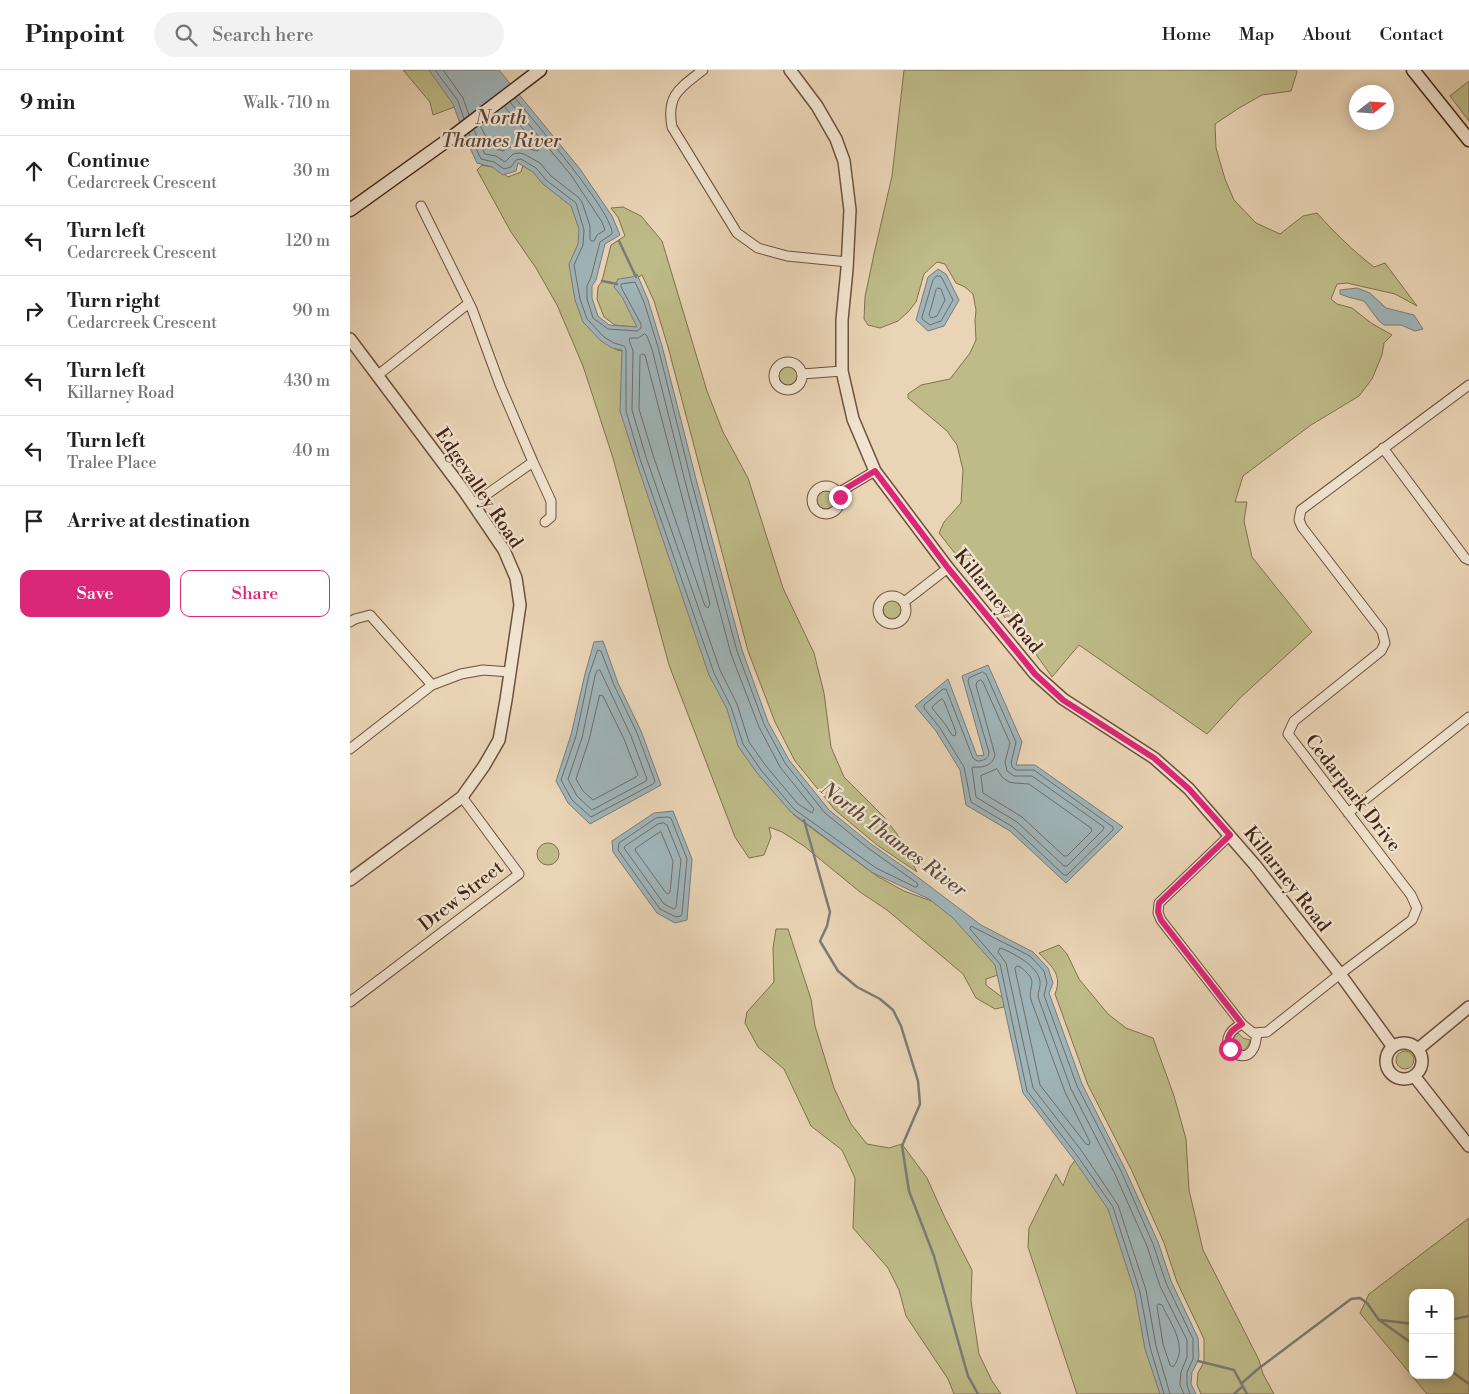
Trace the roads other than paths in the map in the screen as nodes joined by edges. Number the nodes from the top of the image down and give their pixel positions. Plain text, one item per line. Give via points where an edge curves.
1 (703, 70) edge
2 (790, 70) edge
3 (1413, 70) edge
4 (537, 72) edge
5 (1469, 140) edge
6 (420, 206) dead end
7 (350, 210) edge
8 (848, 262) junction
9 (469, 303) junction
10 (350, 339) edge
11 (842, 371) junction
12 (802, 374) dead end
13 (378, 376) junction
14 (1469, 385) edge
15 (1383, 448) junction
16 (533, 462) junction
17 (875, 471) junction
18 (838, 493) dead end
19 (473, 504) junction
20 (545, 522) dead end
21 (1469, 560) edge
22 (948, 568) junction
23 (904, 602) dead end
24 (350, 622) edge
25 (510, 672) junction
26 (432, 684) junction
27 (1469, 717) edge
28 (350, 749) edge
29 (462, 797) junction
30 (1348, 813) junction
31 (1230, 835) junction
32 (350, 880) edge
33 (1340, 974) junction
34 (350, 1002) edge
35 (1469, 1007) edge
36 (1242, 1024) junction
37 (1257, 1034) junction
38 (1393, 1047) junction
39 (1418, 1048) junction
40 (1415, 1077) junction
41 (1469, 1146) edge

1 - 8 street via 672,99 672,127 737,234 758,248 787,256
2 - 8 street, Killarney Road via 836,138 844,161 850,210
3 - 5 main road
4 - 7 main road
6 - 9 street
8 - 11 street, Killarney Road via 842,320
9 - 13 street
9 - 16 street
10 - 13 street, Edgevalley Road
11 - 12 street
11 - 17 street, Killarney Road via 853,419
13 - 19 street, Edgevalley Road
14 - 15 street, Cedarpark Drive
15 - 21 street
15 - 30 street, Cedarpark Drive via 1301,510 1299,520 1382,631 1385,643 1381,651 1294,721 1288,734
16 - 19 street
16 - 20 street via 551,501 551,517
17 - 18 street
17 - 22 street, Killarney Road
19 - 25 street, Edgevalley Road via 504,550 516,578 520,605
22 - 23 street
22 - 31 street, Killarney Road via 1035,674 1063,700 1154,758 1189,789
24 - 26 street via 370,615
25 - 26 street via 482,670
25 - 29 street, Edgevalley Road via 499,740
26 - 28 street
27 - 30 street
29 - 32 street, Edgevalley Road
29 - 34 street, Drew Street via 518,874
30 - 33 street, Cedarpark Drive via 1411,895 1417,908 1412,920
31 - 33 street, Killarney Road
31 - 36 street via 1159,903 1158,912
33 - 37 street via 1267,1032
33 - 38 street, Killarney Road
35 - 39 street
36 - 37 street
36 - 37 street via 1232,1030 1227,1040 1236,1055 1244,1056 1251,1052
38 - 39 street via 1406,1043
38 - 40 street via 1387,1054 1389,1071 1399,1079
39 - 40 street via 1423,1062
40 - 41 street

